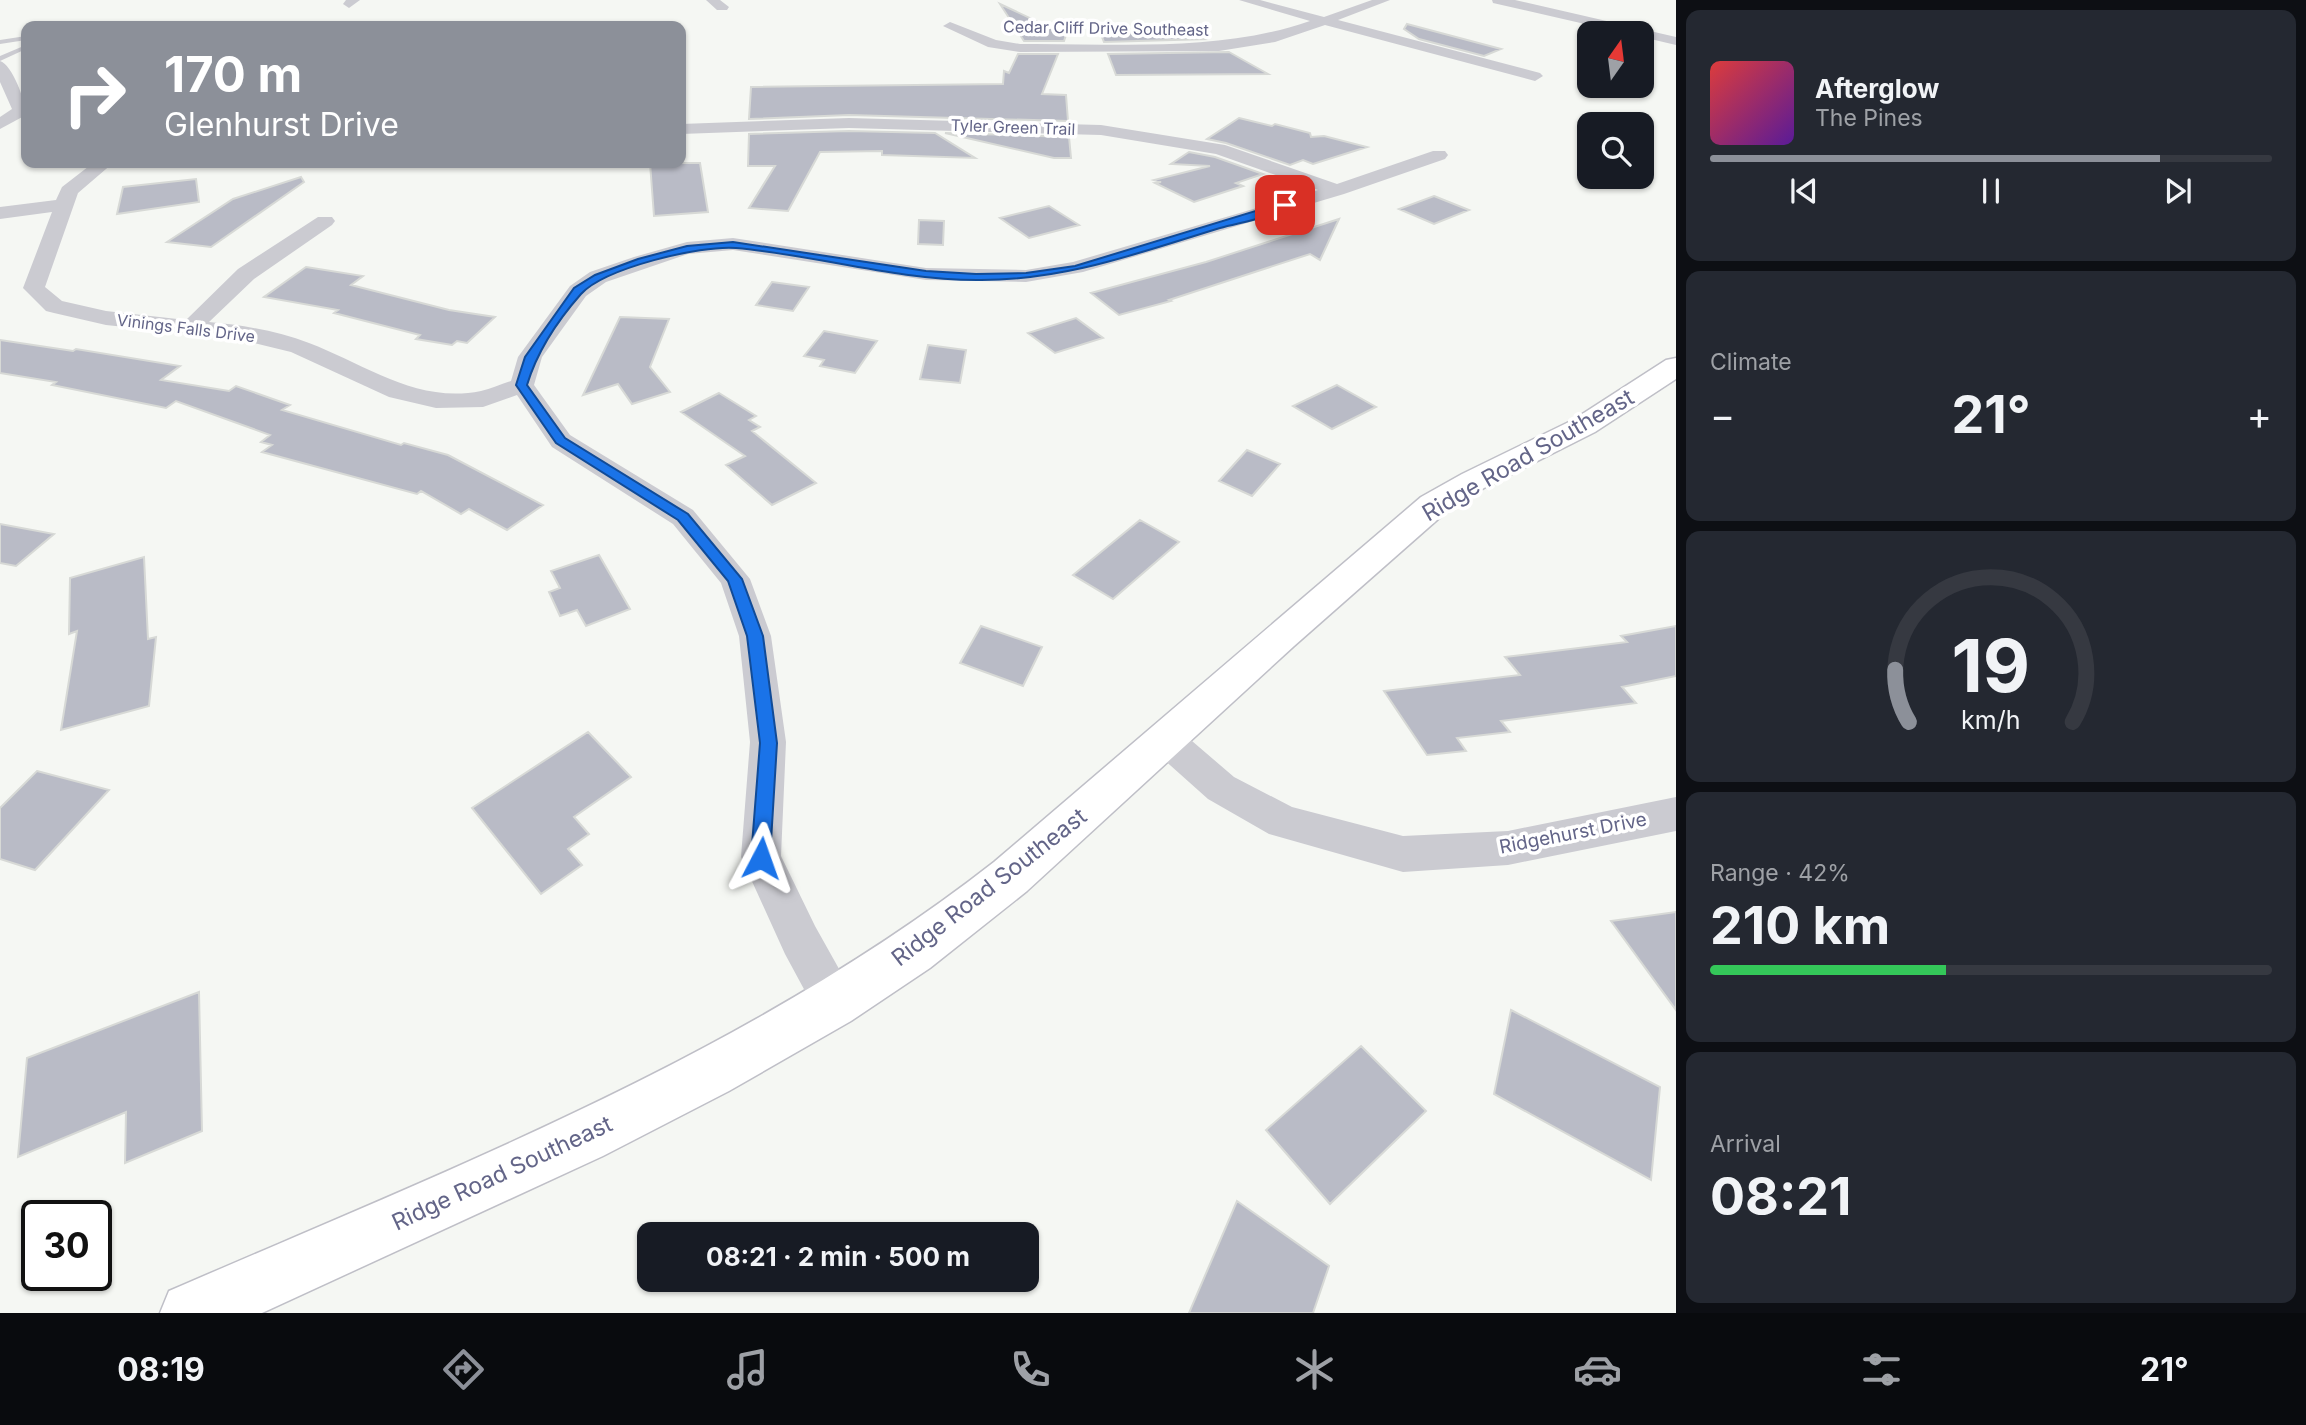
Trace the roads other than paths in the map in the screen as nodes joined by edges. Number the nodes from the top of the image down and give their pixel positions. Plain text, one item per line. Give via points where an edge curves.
1 (1245, 0) edge
2 (1384, 0) edge
3 (1498, 0) edge
4 (1326, 22) junction
5 (950, 26) dead end
6 (21, 39) edge
7 (1676, 41) edge
8 (0, 42) edge
9 (21, 49) edge
10 (0, 59) edge
11 (0, 65) edge
12 (1535, 76) dead end
13 (0, 124) edge
14 (686, 129) edge
15 (1439, 155) dead end
16 (98, 168) edge
17 (1337, 190) junction
18 (63, 205) junction
19 (0, 213) edge
20 (325, 221) dead end
21 (193, 325) junction
22 (1676, 366) edge
23 (522, 385) junction
24 (1165, 739) junction
25 (1676, 814) edge
26 (835, 1001) junction
27 (191, 1313) edge

1 - 4 street
2 - 4 street, Cedar Cliff Drive Southeast
3 - 7 street
4 - 5 street, Cedar Cliff Drive Southeast via 1275,38 1219,47 1142,49 1020,48 993,44
4 - 12 street
6 - 8 lane
9 - 10 lane
11 - 13 street via 20,111
14 - 17 street, Tyler Green Trail via 849,123 1101,130 1219,149
15 - 17 street
16 - 18 street, Vinings Falls Drive via 69,191
17 - 23 street via 1076,268 1026,276 926,274 733,244 687,248 598,277 578,290 530,357
18 - 19 street
18 - 21 street, Vinings Falls Drive via 34,288 54,306 106,318
20 - 21 street via 246,274
21 - 23 street, Vinings Falls Drive via 299,346 388,390 436,400 483,399
22 - 24 street, Ridge Road Southeast via 1584,426 1433,505
23 - 26 street via 561,440 683,517 735,579 755,636 768,743 761,858
24 - 25 street, Ridgehurst Drive via 1221,788 1283,822 1403,854 1508,848
24 - 26 street, Ridge Road Southeast via 983,899 914,951
26 - 27 street, Ridge Road Southeast via 757,1049 662,1098 472,1189

